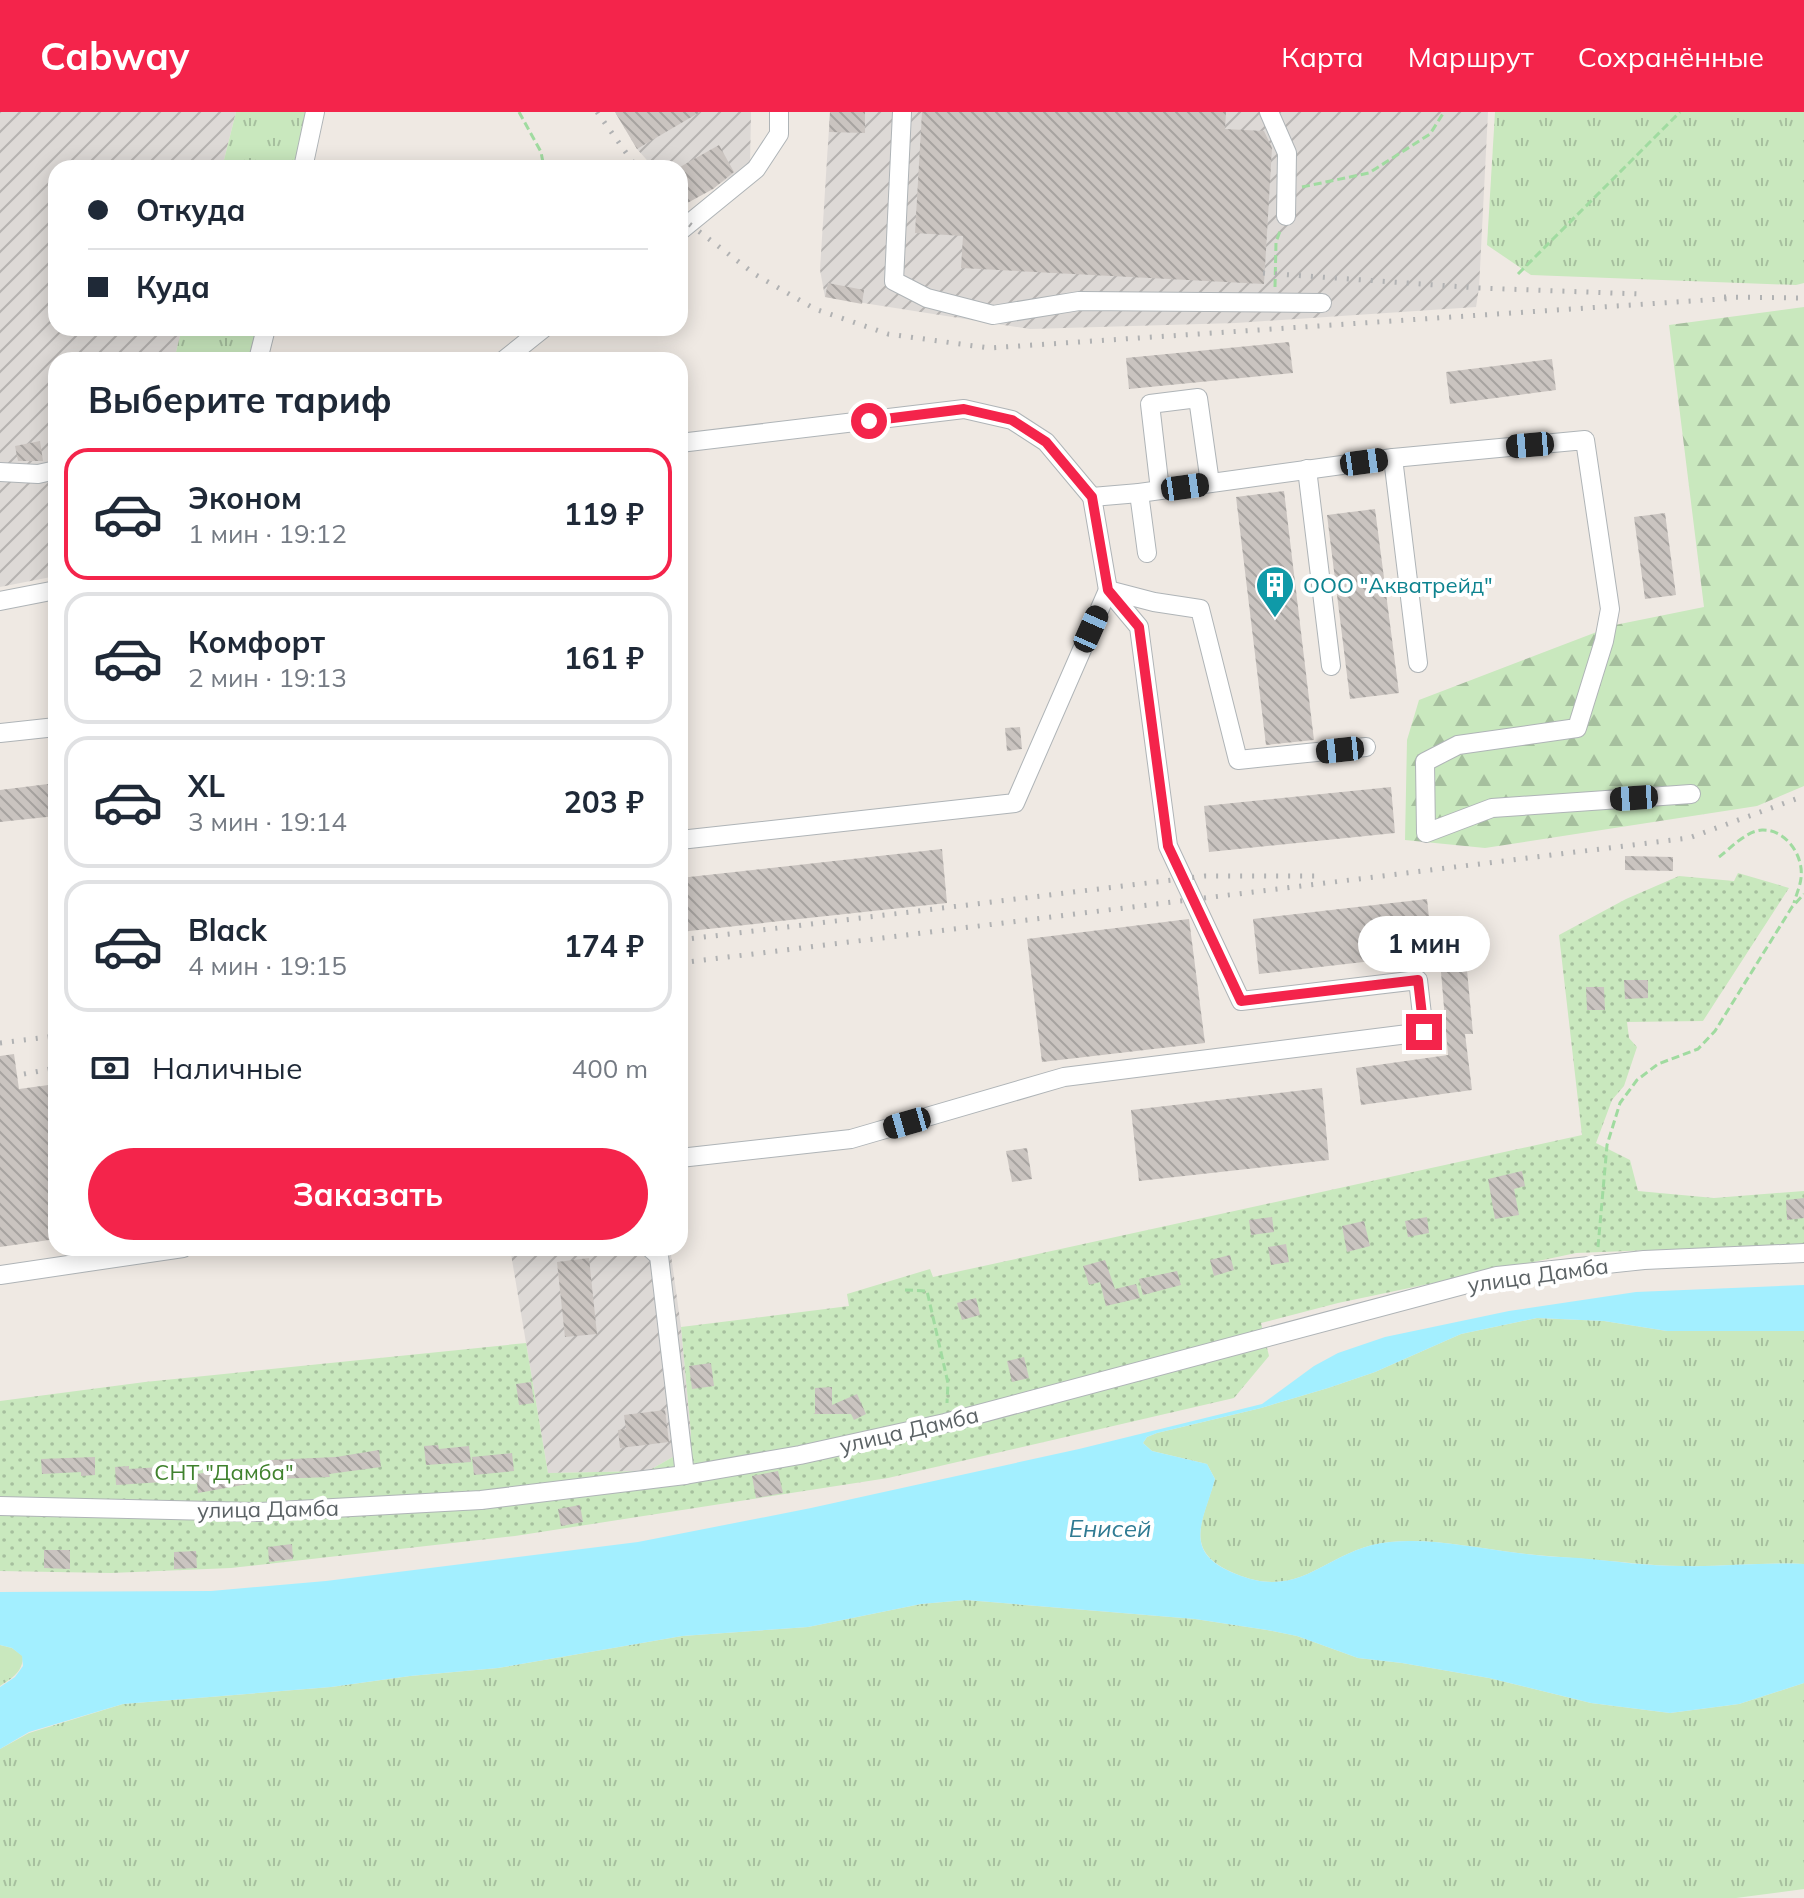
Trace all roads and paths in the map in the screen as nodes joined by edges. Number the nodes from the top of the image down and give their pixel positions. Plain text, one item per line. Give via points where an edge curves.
1 (315, 112) edge
2 (519, 112) edge
3 (779, 112) edge
4 (902, 112) edge
5 (1269, 112) edge
6 (1444, 112) edge
7 (1680, 112) edge
8 (305, 160) edge
9 (542, 160) edge
10 (1286, 190) junction
11 (1286, 216) joint
12 (688, 224) edge
13 (1518, 274) dead end
14 (1275, 302) junction
15 (1322, 303) dead end
16 (534, 336) edge
17 (514, 352) edge
18 (688, 442) edge
19 (1393, 458) junction
20 (1307, 469) junction
21 (0, 472) edge
22 (48, 472) edge
23 (1210, 483) junction
24 (1160, 490) junction
25 (1139, 493) junction
26 (1092, 497) junction
27 (1147, 553) dead end
28 (1108, 590) junction
29 (48, 592) edge
30 (0, 601) edge
31 (1418, 663) dead end
32 (1331, 666) dead end
33 (48, 728) edge
34 (0, 733) edge
35 (1366, 747) dead end
36 (1691, 794) dead end
37 (688, 839) edge
38 (1719, 857) dead end
39 (1804, 894) edge
40 (1792, 907) junction
41 (688, 1157) edge
42 (1804, 1253) edge
43 (129, 1256) edge
44 (659, 1256) edge
45 (1597, 1265) junction
46 (0, 1275) edge
47 (905, 1290) dead end
48 (945, 1423) junction
49 (685, 1475) junction
50 (0, 1506) edge

1 - 8 street
2 - 9 path
3 - 12 street via 779,134 756,169
4 - 14 street via 894,281 927,298 993,315 1079,301
5 - 10 street via 1287,153
6 - 10 path via 1430,134 1369,173
7 - 13 path
10 - 11 street
11 - 14 path via 1276,242
14 - 15 street
16 - 17 street
18 - 26 street via 964,409 1012,420 1046,442
19 - 20 street
19 - 31 street
19 - 36 street via 1585,440 1610,609 1577,728 1458,745 1425,762 1426,833 1492,808
20 - 23 street
20 - 32 street
21 - 22 street
23 - 24 street
23 - 24 street via 1198,398 1150,404
24 - 25 street
25 - 26 street
25 - 27 street
26 - 28 street
28 - 35 street via 1200,609 1238,760
28 - 37 street via 1015,803
28 - 41 street via 1139,627 1168,846 1241,1001 1418,980 1424,1032 1064,1077 851,1139
29 - 30 street
33 - 34 street
38 - 40 path via 1760,830 1780,833 1797,850 1802,875
39 - 40 path
40 - 45 path via 1715,1031 1698,1049 1658,1064 1620,1103 1607,1145
42 - 45 street, улица Дамба
43 - 46 street
44 - 49 street
45 - 48 street, улица Дамба via 1497,1276
47 - 48 path via 927,1291 948,1383
48 - 49 street, улица Дамба
49 - 50 street, улица Дамба via 481,1500 260,1512

